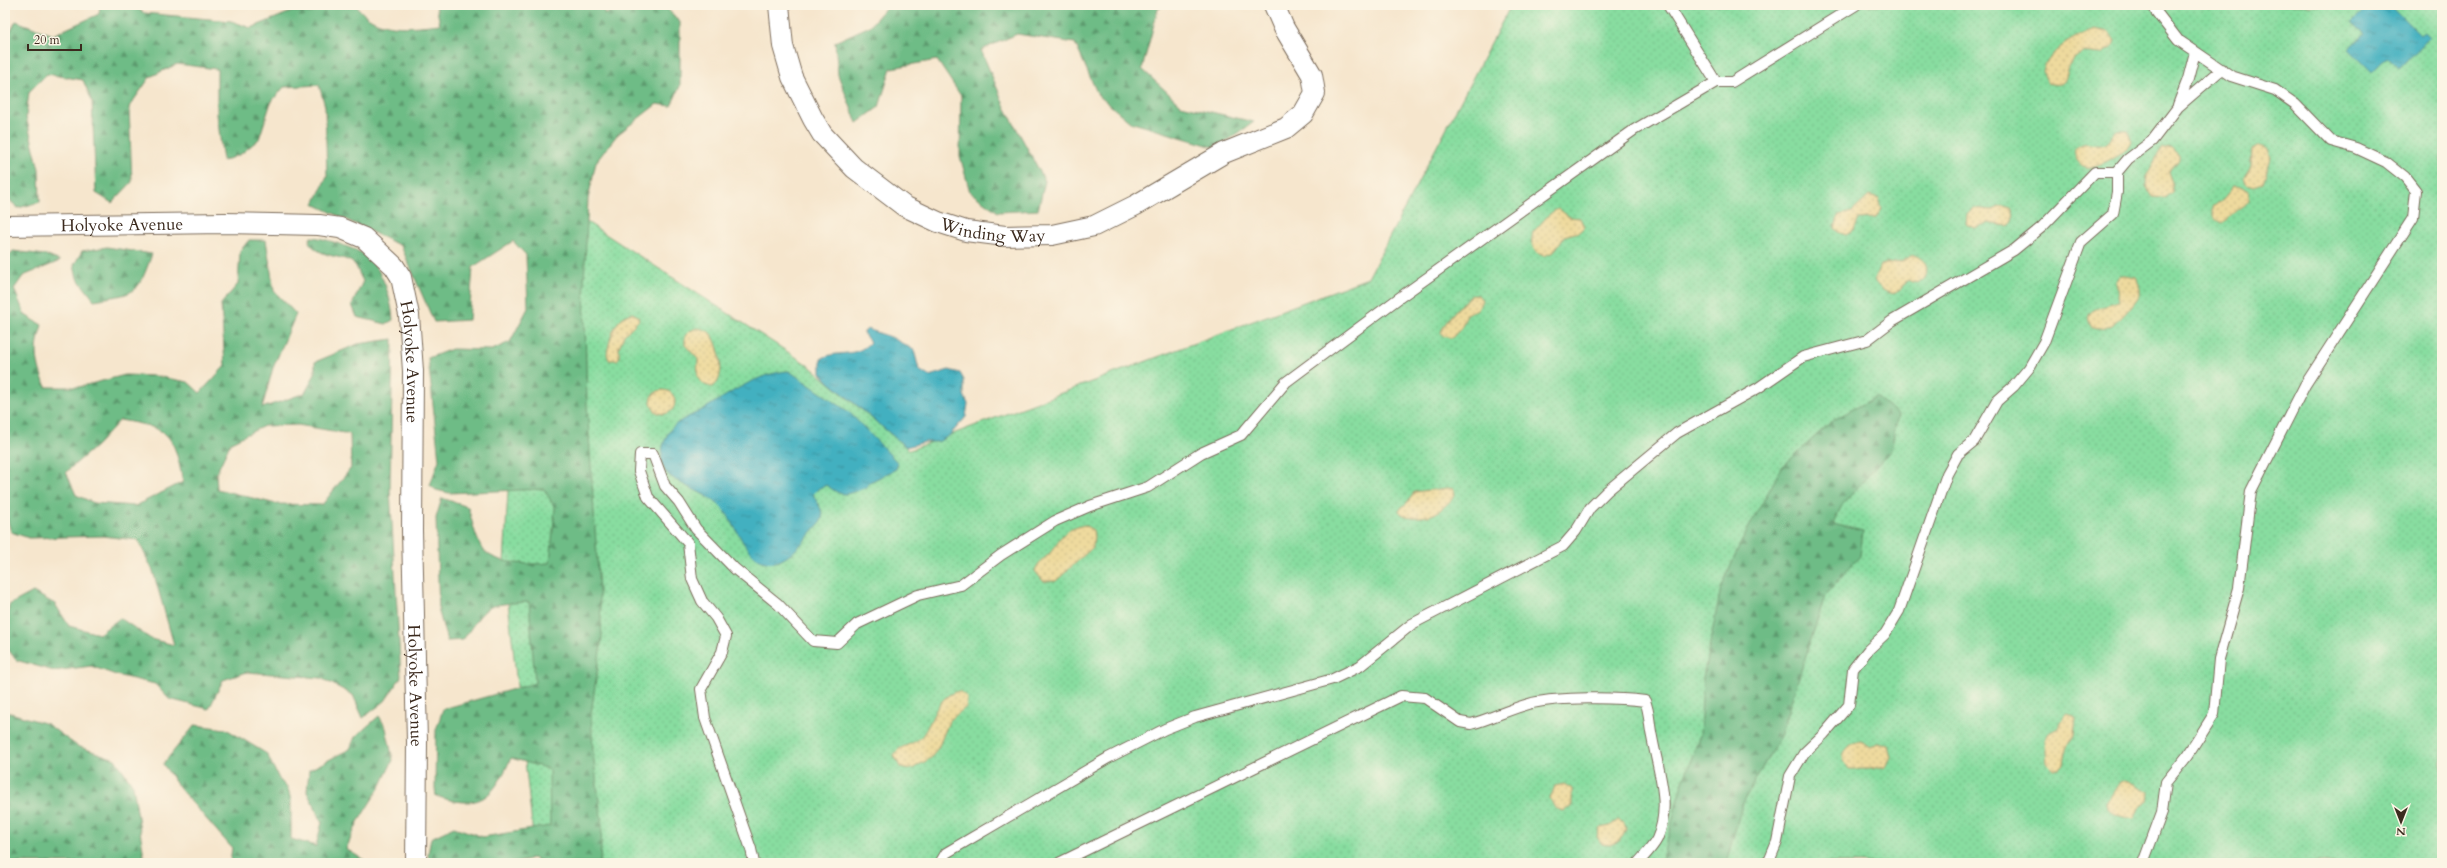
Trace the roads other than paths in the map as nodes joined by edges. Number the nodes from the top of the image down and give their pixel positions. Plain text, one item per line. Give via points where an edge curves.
1 (779, 5) edge
2 (1274, 5) edge
3 (1668, 5) edge
4 (1856, 5) edge
5 (2151, 5) edge
6 (2195, 52) junction
7 (2222, 70) junction
8 (1716, 82) junction
9 (2178, 106) junction
10 (2117, 172) junction
11 (5, 226) edge
12 (416, 863) edge
13 (754, 863) edge
14 (940, 863) edge
15 (1059, 863) edge
16 (1638, 863) edge
17 (1766, 863) edge
18 (2143, 863) edge

1 - 2 street, Winding Way via 783,46 792,77 822,134 854,168 904,206 938,222 966,231 1005,236 1052,235 1094,226 1136,205 1224,153 1286,128 1303,114 1315,93 1312,75 1284,28
3 - 8 lane
4 - 8 lane via 1732,82
5 - 6 lane via 2178,40
6 - 7 lane
6 - 9 lane
7 - 9 lane
7 - 18 lane via 2232,76 2275,90 2295,104 2331,141 2356,148 2386,162 2405,177 2416,191 2413,218 2305,385 2252,491 2239,588 2219,658 2214,714 2188,755 2166,782 2162,812
8 - 13 lane via 1634,130 1286,382 1241,436 1201,453 1148,487 1090,506 1055,521 1001,555 961,585 918,595 857,624 836,643 814,641 778,604 735,569 696,529 665,486 653,454 640,454 638,471 648,497 688,544 692,579 702,601 726,636 722,652 701,689 705,718
9 - 10 lane via 2152,141 2128,159
10 - 14 lane via 2095,172 2061,209 2014,250 1892,321 1867,340 1803,357 1758,388 1677,433 1608,490 1590,508 1563,546 1412,624 1360,666 1333,679 1195,717 1165,729 1108,758 946,853
10 - 17 lane via 2113,214 2081,242 2044,342 2029,368 1997,401 1974,441 1958,454 1947,474 1899,611 1885,634 1853,669 1849,705 1804,753 1790,776 1777,842 1770,860
11 - 12 street, Holyoke Avenue via 319,224 340,228 364,238 394,266 401,277 409,315 413,371
15 - 16 lane via 1401,696 1425,698 1460,722 1470,724 1531,703 1626,698 1645,701 1662,778 1664,813 1657,840

